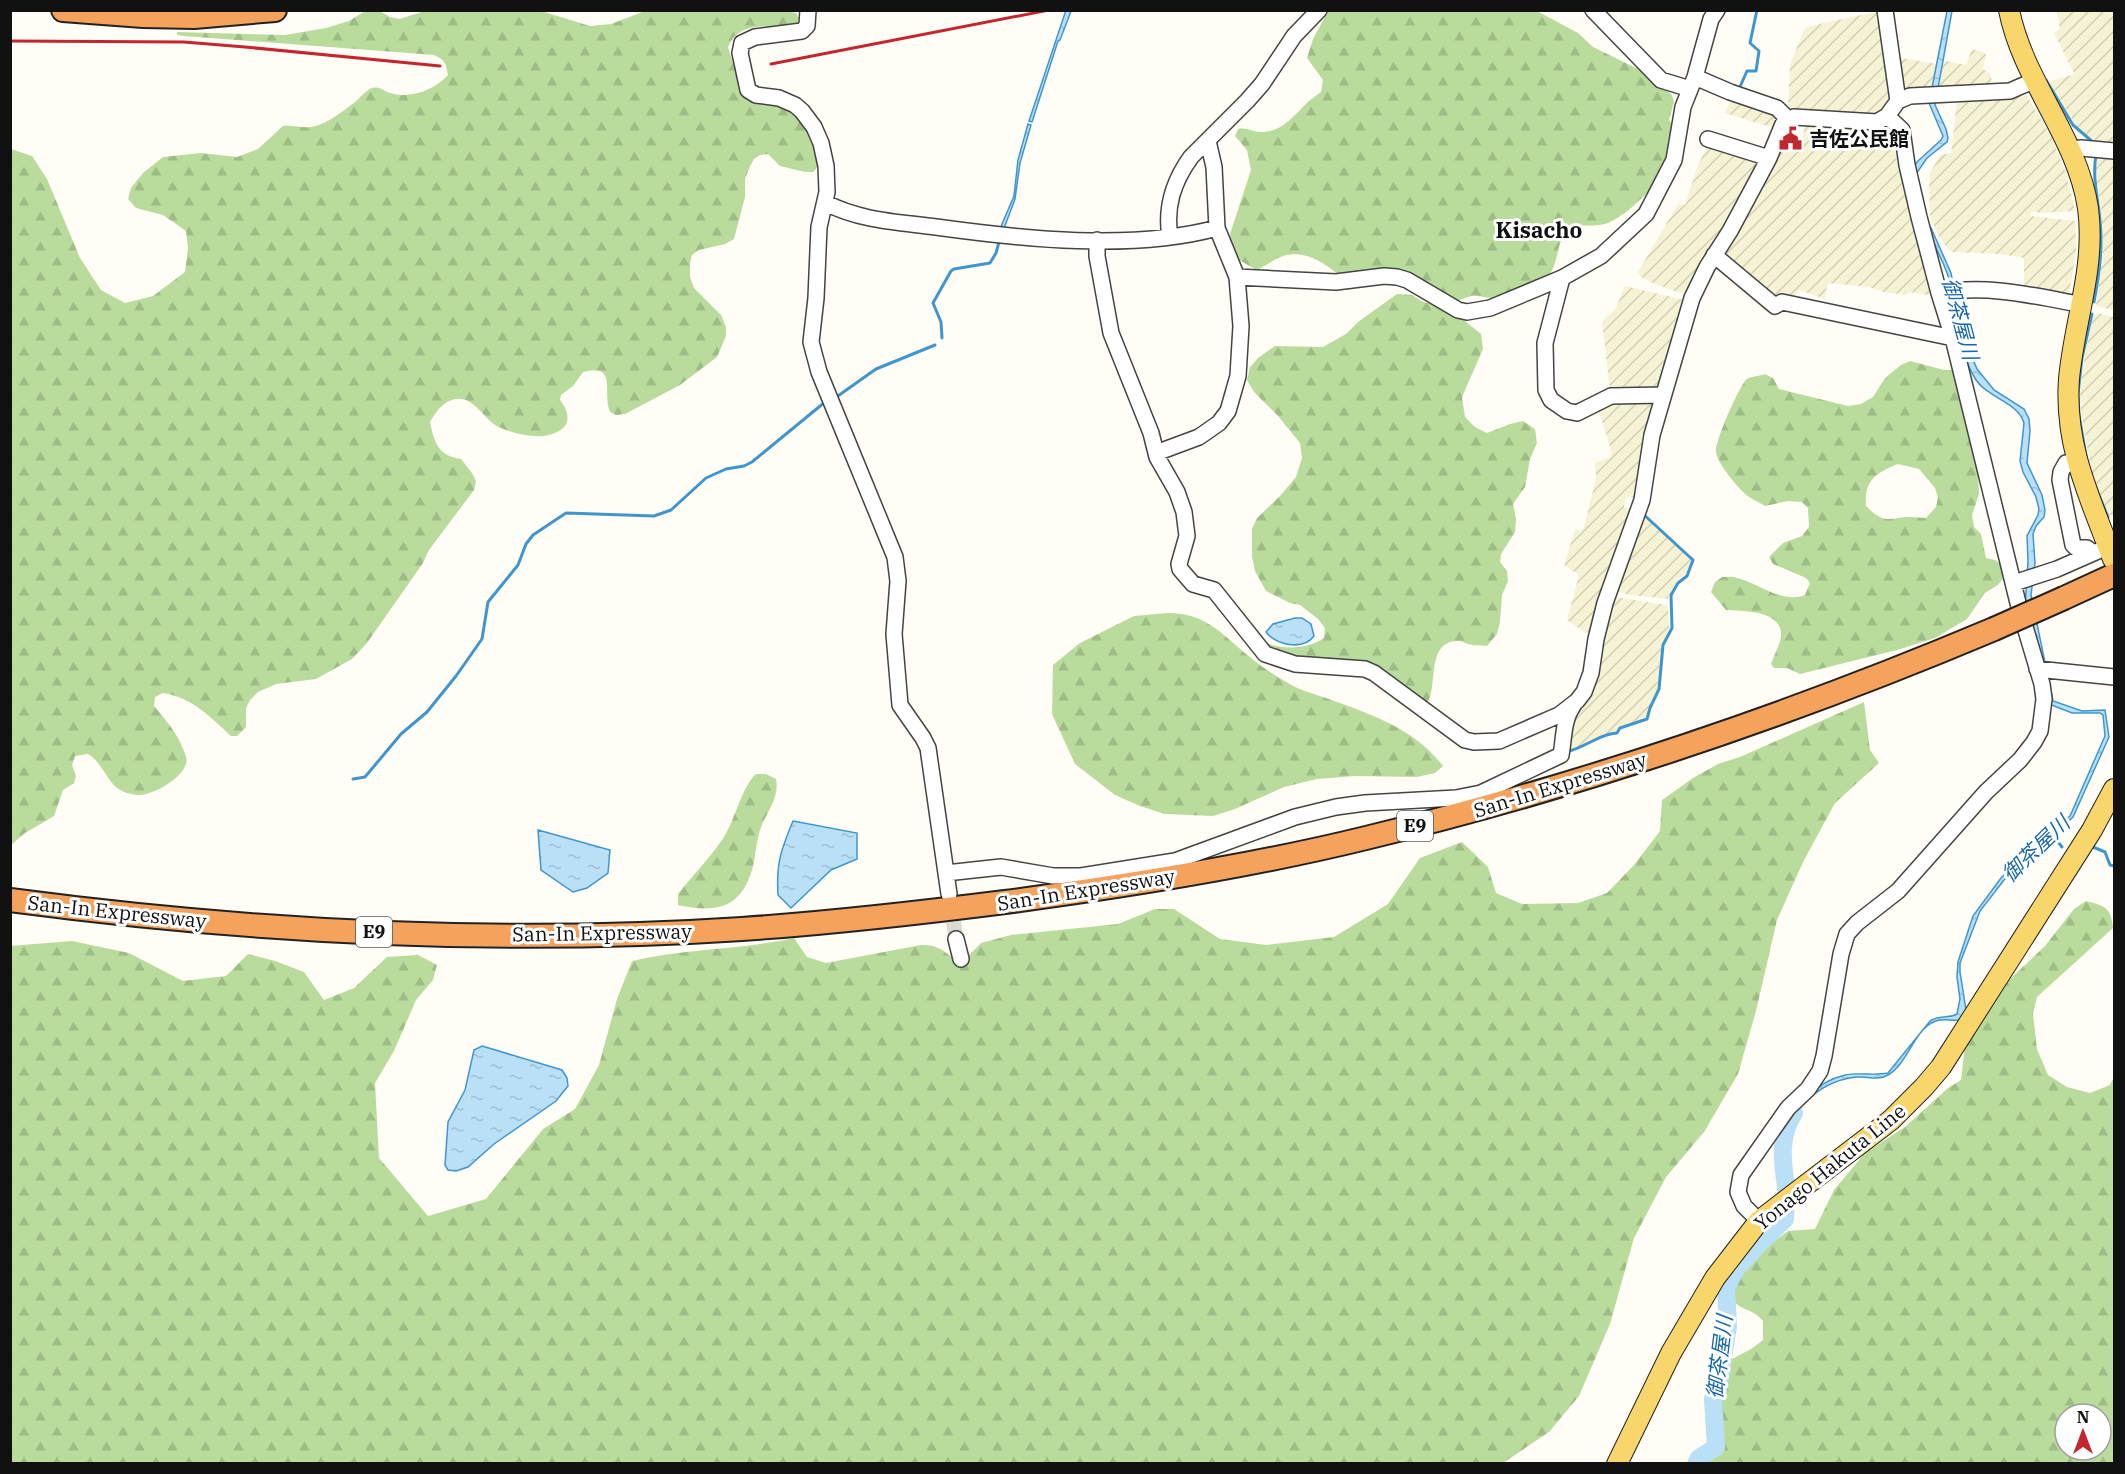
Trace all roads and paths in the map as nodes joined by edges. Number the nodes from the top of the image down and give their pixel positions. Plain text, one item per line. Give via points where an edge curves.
1 (63, 10) edge
2 (275, 10) edge
3 (808, 10) edge
4 (1319, 10) edge
5 (1593, 10) edge
6 (1717, 10) edge
7 (1885, 10) edge
8 (2009, 10) edge
9 (245, 12) edge
10 (2035, 80) junction
11 (1692, 83) junction
12 (1898, 101) junction
13 (1887, 116) junction
14 (1788, 119) junction
15 (1708, 139) dead end
16 (1208, 141) junction
17 (2071, 149) junction
18 (2115, 151) edge
19 (1769, 158) junction
20 (826, 203) junction
21 (1217, 228) junction
22 (1170, 237) junction
23 (1097, 240) junction
24 (1714, 255) junction
25 (1237, 277) junction
26 (1562, 278) junction
27 (1949, 291) junction
28 (2083, 305) junction
29 (1953, 338) junction
30 (1663, 395) junction
31 (1156, 453) junction
32 (2073, 468) junction
33 (2108, 550) edge
34 (2025, 579) junction
35 (2043, 669) junction
36 (2115, 677) edge
37 (1577, 701) junction
38 (2115, 789) edge
39 (946, 873) junction
40 (949, 894) tunnel mouth
41 (10, 900) edge
42 (956, 939) tunnel mouth
43 (961, 959) dead end
44 (1759, 1221) junction
45 (1617, 1464) edge

1 - 9 highway via 194,18
2 - 9 highway
3 - 20 street via 807,26 802,31 750,39 742,43 740,53 745,85 751,93 787,100 814,127 826,166
4 - 16 street via 1294,36 1262,84
5 - 11 street via 1661,80
6 - 11 street
7 - 12 street
8 - 10 main road
10 - 12 street via 2010,92 1910,96
10 - 17 main road
11 - 14 street via 1776,108
11 - 26 street via 1683,107 1674,160 1646,214 1601,256
12 - 13 street
13 - 14 street via 1871,123
13 - 27 street via 1902,130 1914,196
14 - 19 street
15 - 19 street
16 - 21 street via 1214,167
16 - 22 street via 1191,157 1173,188 1168,212
17 - 18 street
17 - 28 main road via 2082,179 2089,218 2090,252
19 - 24 street
20 - 23 street via 862,218 1004,236
20 - 39 street via 819,227 812,346 819,372 895,557 898,581 894,634 900,705 928,748
21 - 22 street
21 - 25 street
22 - 23 street
23 - 31 street via 1108,327
24 - 29 street via 1775,306 1782,302
24 - 30 street via 1692,298
25 - 26 street via 1336,282 1397,277 1467,312 1490,308
25 - 31 street via 1240,363 1228,411 1206,433
26 - 30 street via 1545,343 1546,390 1551,400 1577,413 1611,396
27 - 28 street via 1999,291
27 - 29 street
28 - 32 main road via 2068,397
29 - 34 street
30 - 37 street via 1650,443 1642,500 1601,619 1589,682
31 - 37 street via 1184,512 1187,536 1180,569 1193,584 1214,590 1264,654 1296,664 1365,669 1465,740 1474,742 1498,741 1547,721
32 - 33 main road
32 - 33 street via 2061,486 2074,547
33 - 34 street
33 - 41 highway, San-In Expressway / E9, bridge via 2064,598 1831,695 1651,758 1488,807 1362,839 1071,894 812,924 569,934 379,932 189,920
34 - 35 street
35 - 36 street
35 - 44 street via 2043,722 2034,742 1898,891 1847,934 1820,1071 1788,1108 1741,1175 1738,1192 1744,1206
37 - 39 street via 1568,716 1562,755 1481,793 1336,807 1296,817 1175,861 1081,876 1053,876 1001,867
38 - 44 main road, Yonago Hakuta Line via 1935,1074 1891,1120
39 - 40 street
42 - 43 street
44 - 45 main road, Yonago Hakuta Line via 1715,1278

